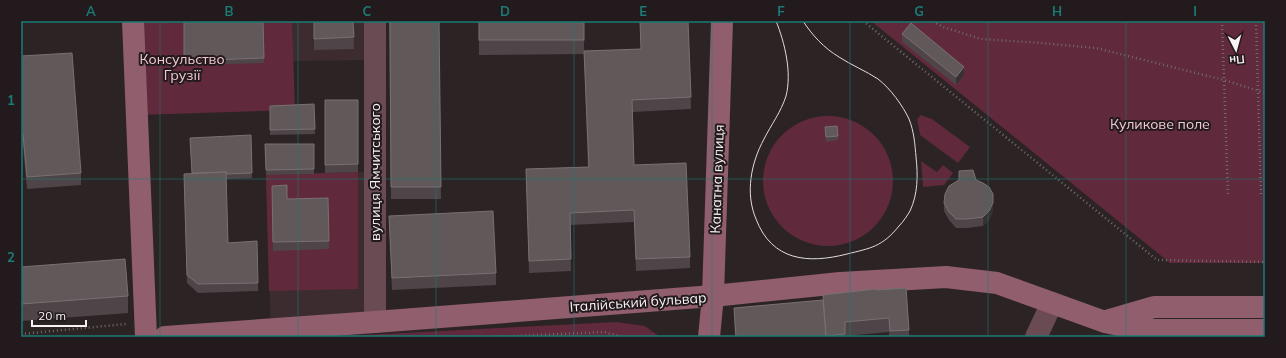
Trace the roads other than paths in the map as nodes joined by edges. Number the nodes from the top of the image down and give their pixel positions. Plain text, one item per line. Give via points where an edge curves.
1 (133, 21) edge
2 (375, 21) edge
3 (722, 21) edge
4 (714, 296) junction
5 (1052, 303) junction
6 (1265, 307) edge
7 (375, 322) junction
8 (1105, 322) junction
9 (139, 330) edge
10 (1265, 330) edge
11 (165, 337) edge
12 (709, 337) edge
13 (1036, 337) edge

1 - 9 main road
2 - 7 street, вулиця Ямчитського
3 - 4 main road, Канатна вулиця
4 - 5 main road, Італійський бульвар via 840,283 946,277 996,283
4 - 7 main road, Італійський бульвар
4 - 12 main road, Канатна вулиця
5 - 8 main road, Італійський бульвар
5 - 13 street
6 - 8 main road via 1154,307
7 - 11 main road, Італійський бульвар
8 - 10 main road, Італійський бульвар via 1143,330

